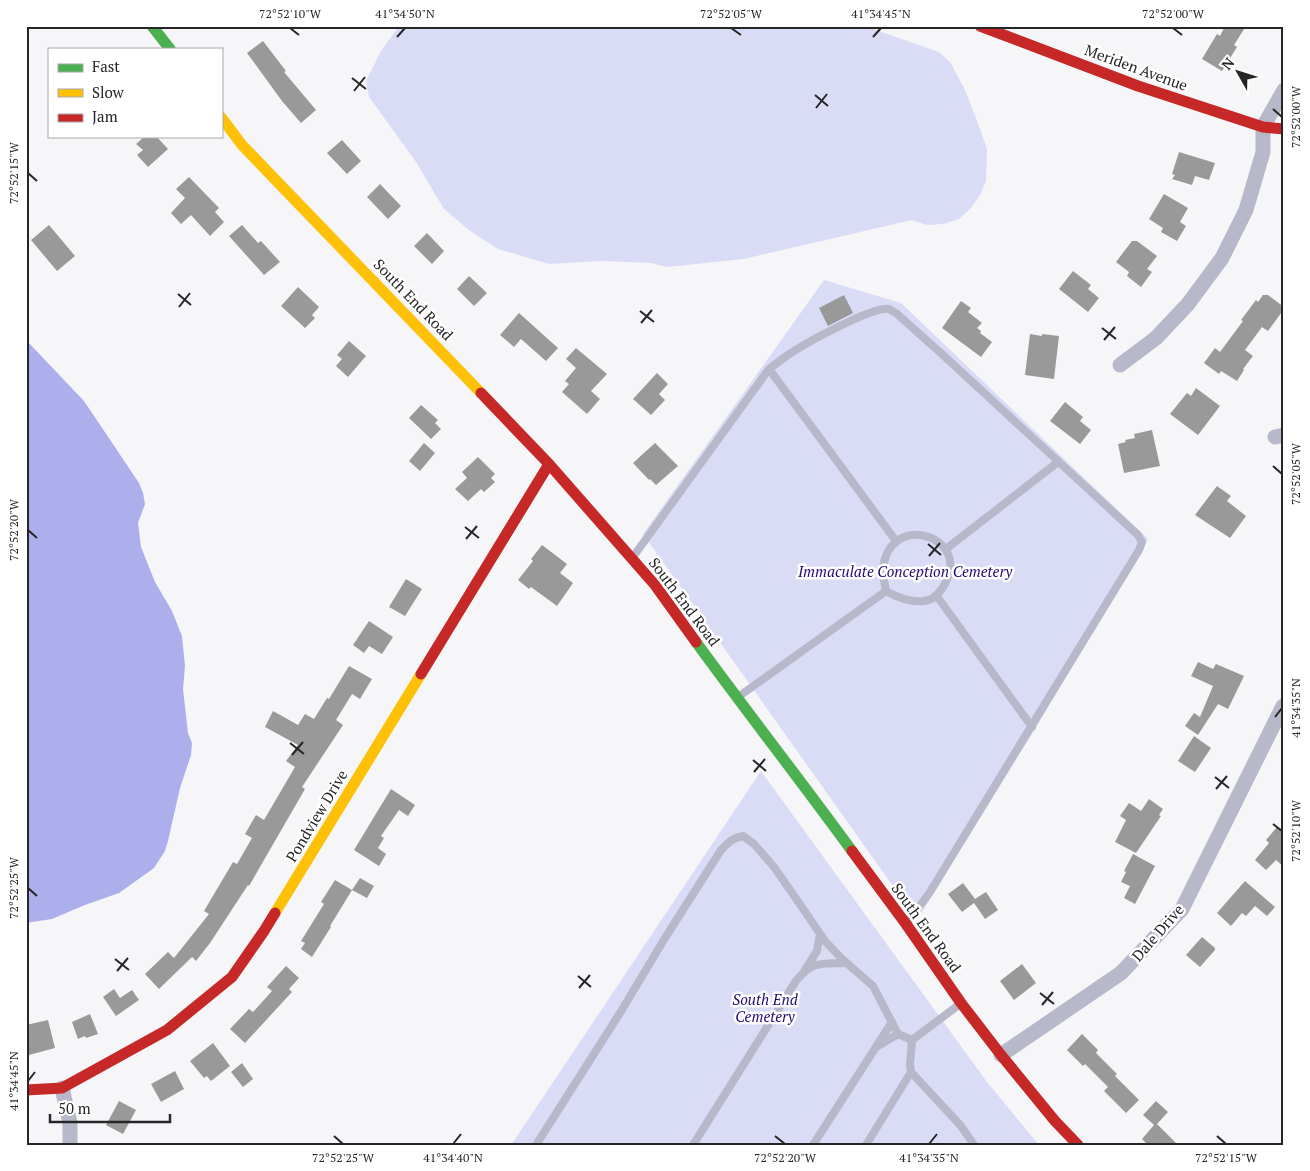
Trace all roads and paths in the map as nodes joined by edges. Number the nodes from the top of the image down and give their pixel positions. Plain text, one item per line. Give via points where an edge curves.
1 (152, 26) edge
2 (980, 26) edge
3 (169, 48) edge
4 (1284, 90) edge
5 (222, 118) edge
6 (1263, 126) junction
7 (1284, 129) edge
8 (1120, 365) dead end
9 (769, 369) junction
10 (1058, 462) junction
11 (549, 464) junction
12 (896, 541) junction
13 (946, 549) junction
14 (632, 558) junction
15 (886, 590) junction
16 (936, 595) junction
17 (737, 698) junction
18 (1283, 706) edge
19 (1032, 727) junction
20 (906, 924) junction
21 (820, 934) junction
22 (846, 963) junction
23 (804, 971) junction
24 (961, 1003) junction
25 (892, 1022) junction
26 (898, 1034) junction
27 (912, 1040) junction
28 (876, 1047) junction
29 (1002, 1055) junction
30 (911, 1072) junction
31 (62, 1088) junction
32 (26, 1090) edge
33 (70, 1145) edge
34 (536, 1145) edge
35 (693, 1145) edge
36 (813, 1145) edge
37 (866, 1145) edge
38 (974, 1145) edge
39 (1078, 1145) edge

1 - 3 street
2 - 6 street, Meriden Avenue via 1138,86
4 - 6 street
5 - 11 street, South End Road via 242,145
6 - 7 street, Meriden Avenue
6 - 8 street via 1263,152 1246,210 1222,258 1182,311 1156,338
9 - 10 lane via 808,343 860,317 888,309 944,355
9 - 12 lane
9 - 14 lane
10 - 13 lane
10 - 19 lane via 1138,535 1142,545
11 - 14 street, South End Road
11 - 31 street, Pondview Drive via 264,931 232,977 167,1030
12 - 13 lane via 906,536 923,535
12 - 15 lane via 888,551 883,568
13 - 16 lane via 950,571
14 - 17 street, South End Road
15 - 16 lane via 914,601
15 - 17 lane
16 - 19 lane
17 - 20 street, South End Road
18 - 29 street, Dale Drive via 1182,909 1121,973
19 - 20 lane via 930,892
20 - 24 street, South End Road
21 - 22 lane
21 - 23 lane via 816,951
21 - 34 lane via 754,844 743,836 729,842
22 - 23 lane via 822,963
22 - 25 lane via 873,986
23 - 35 lane
24 - 27 lane
24 - 29 street, South End Road
25 - 26 lane
25 - 28 lane
26 - 27 lane
26 - 28 lane
27 - 30 lane
28 - 36 lane
29 - 39 street, South End Road
30 - 37 lane
30 - 38 lane via 961,1126
31 - 32 street, Pondview Drive
31 - 33 street via 70,1123

